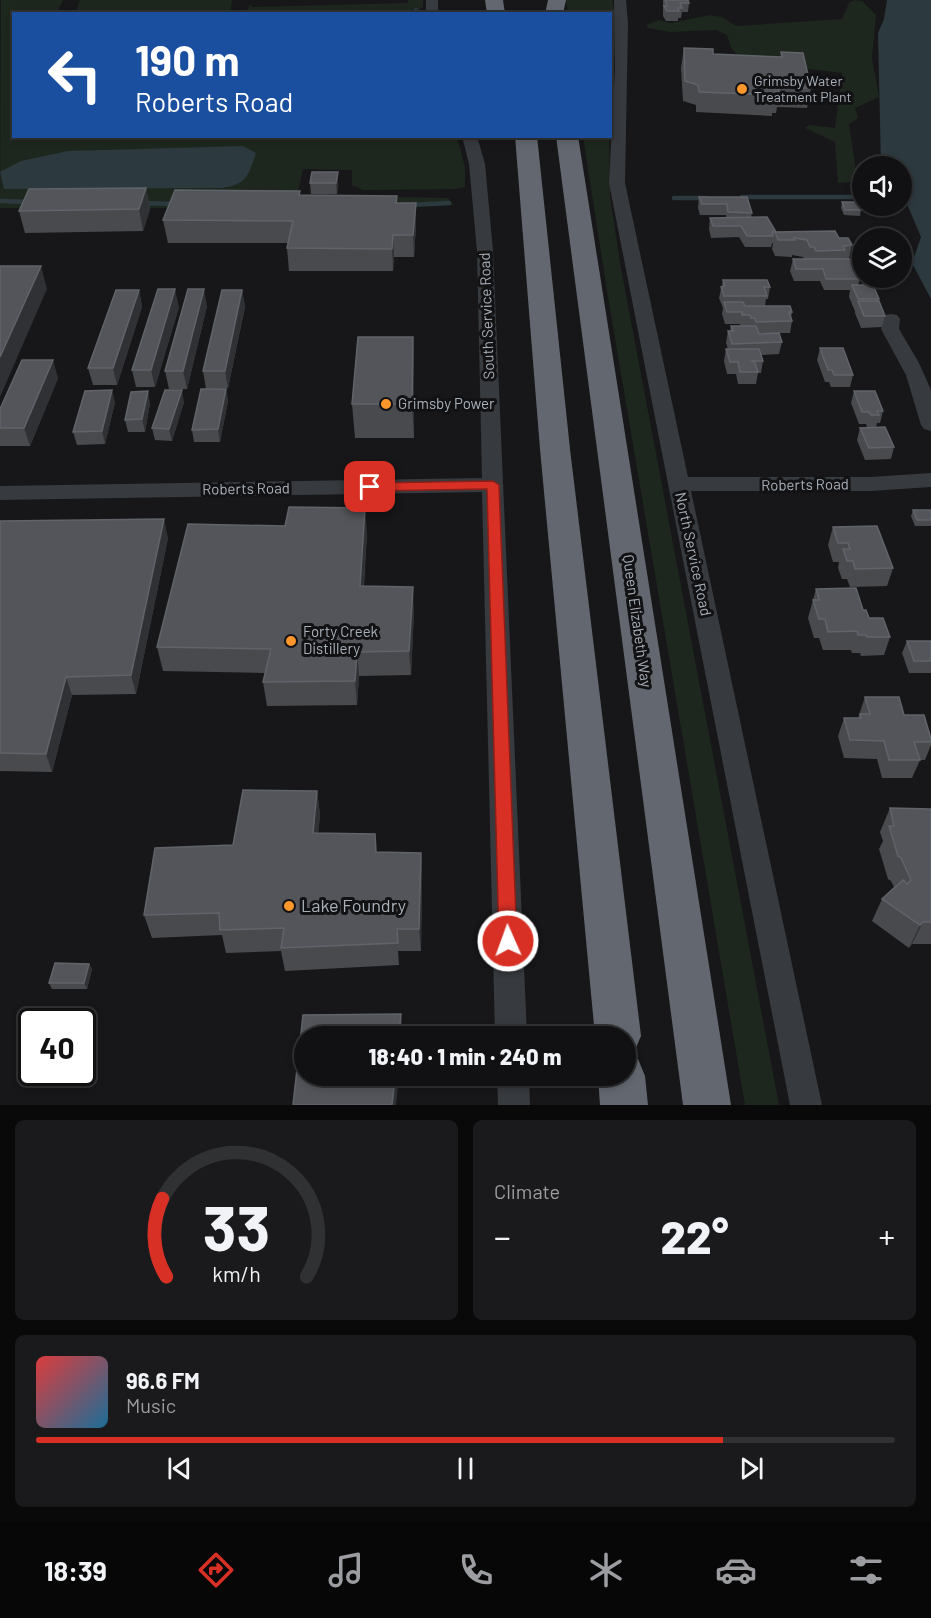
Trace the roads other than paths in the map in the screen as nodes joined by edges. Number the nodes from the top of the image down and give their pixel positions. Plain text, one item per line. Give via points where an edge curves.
1 (620, 0) edge
2 (470, 138) edge
3 (526, 138) edge
4 (567, 138) edge
5 (891, 318) dead end
6 (931, 425) edge
7 (931, 480) edge
8 (678, 484) junction
9 (493, 485) junction
10 (0, 493) edge
11 (511, 1026) edge
12 (617, 1026) edge
13 (513, 1086) edge
14 (622, 1086) edge
15 (514, 1105) edge
16 (624, 1105) edge
17 (707, 1105) edge
18 (806, 1105) edge

1 - 8 street, North Service Road via 624,33 617,183
2 - 9 street, South Service Road via 482,206
3 - 12 highway via 555,449
4 - 17 highway, Queen Elizabeth Way
5 - 6 street via 890,329 910,359
7 - 8 street, Roberts Road via 871,484
8 - 18 street, North Service Road
9 - 10 street, Roberts Road
9 - 11 street, South Service Road
13 - 15 street
14 - 16 highway

